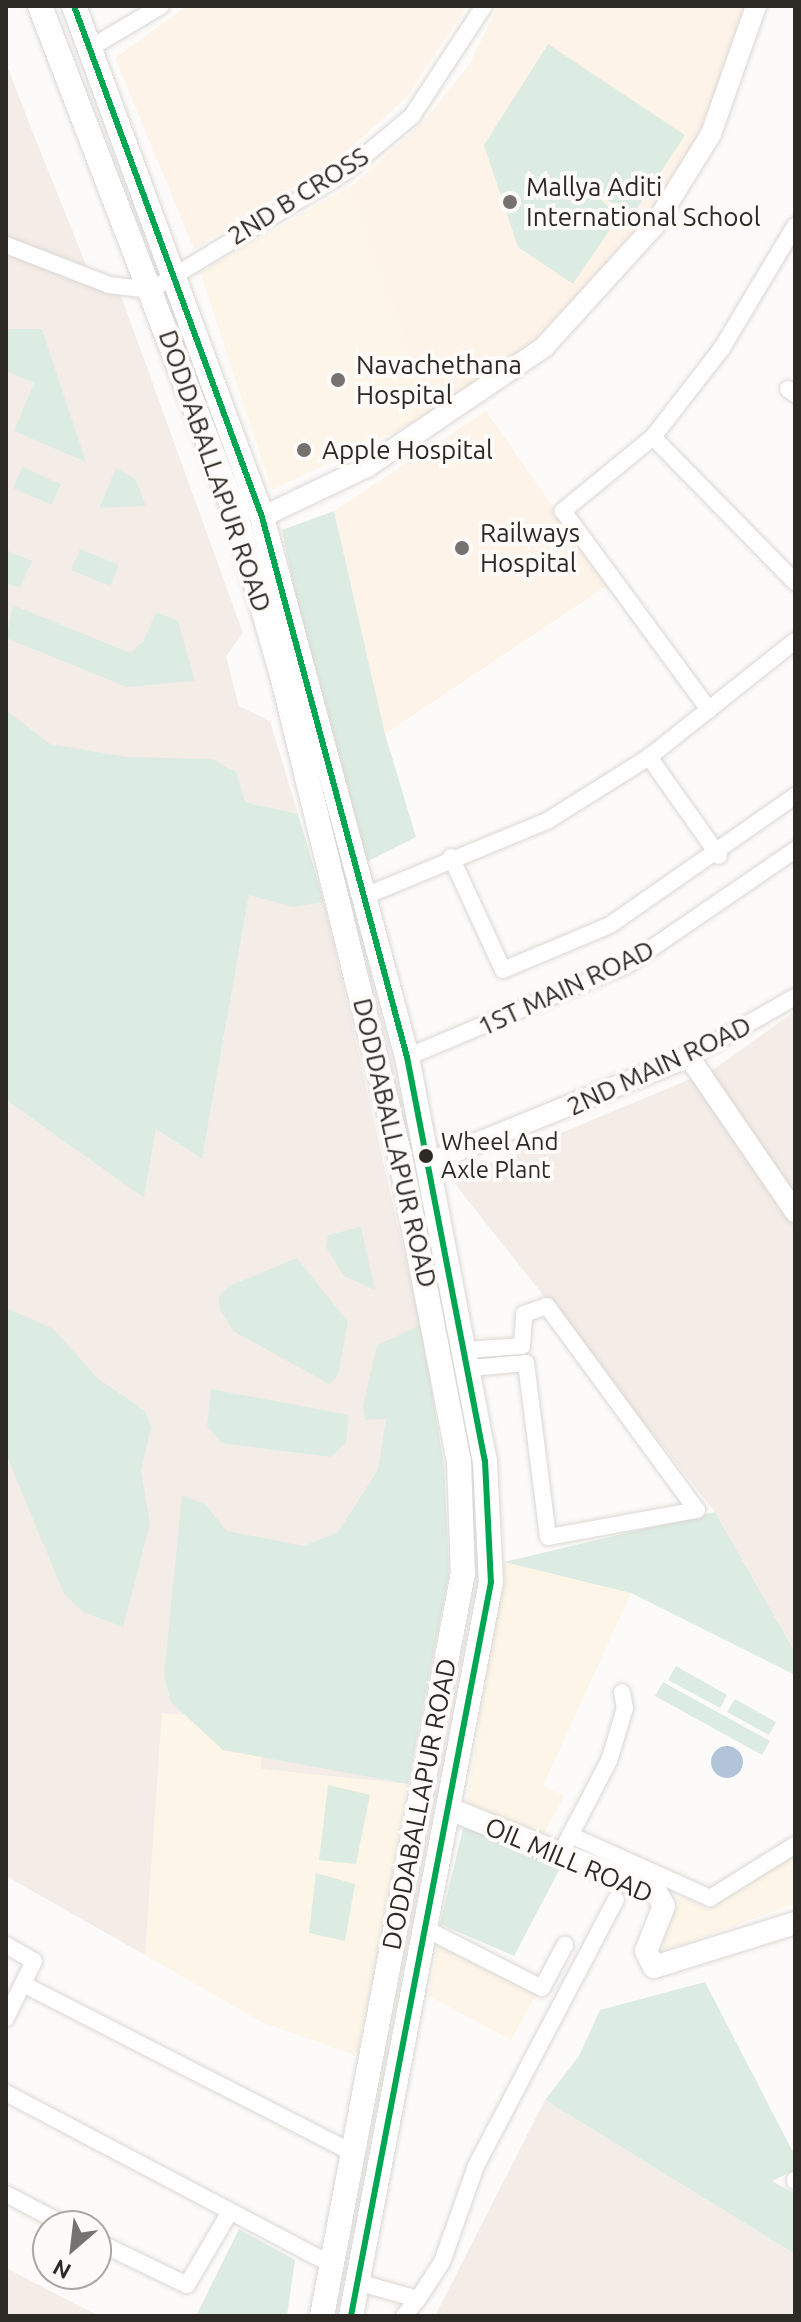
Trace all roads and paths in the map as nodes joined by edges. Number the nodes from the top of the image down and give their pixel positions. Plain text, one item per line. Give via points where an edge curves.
1 (40, 6) edge
2 (74, 6) edge
3 (161, 6) edge
4 (484, 6) edge
5 (756, 6) edge
6 (90, 48) junction
7 (795, 226) edge
8 (6, 245) edge
9 (177, 276) junction
10 (151, 290) junction
11 (653, 437) junction
12 (262, 517) junction
13 (795, 582) edge
14 (795, 641) edge
15 (709, 710) junction
16 (649, 757) junction
17 (795, 796) edge
18 (795, 850) edge
19 (719, 856) junction
20 (451, 857) junction
21 (365, 896) junction
22 (795, 997) edge
23 (407, 1057) junction
24 (689, 1057) junction
25 (430, 1162) junction
26 (795, 1212) edge
27 (458, 1303) junction
28 (433, 1309) junction
29 (524, 1355) junction
30 (468, 1359) junction
31 (622, 1692) dead end
32 (447, 1808) junction
33 (566, 1844) junction
34 (795, 1845) edge
35 (661, 1886) junction
36 (616, 1899) dead end
37 (795, 1923) edge
38 (424, 1928) junction
39 (6, 1945) edge
40 (565, 1945) dead end
41 (23, 1984) junction
42 (6, 2018) edge
43 (6, 2093) edge
44 (352, 2152) junction
45 (6, 2194) edge
46 (36, 2210) edge
47 (228, 2215) junction
48 (112, 2249) edge
49 (331, 2264) junction
50 (357, 2282) junction
51 (418, 2299) junction
52 (322, 2316) edge
53 (351, 2316) edge
54 (404, 2316) edge

1 - 10 main road, DODDABALLAPUR ROAD
2 - 6 main road, DODDABALLAPUR ROAD
3 - 6 street
4 - 9 street, 2ND B CROSS via 412,116 345,172
5 - 12 street via 711,134 654,226 544,347 367,467
6 - 9 main road, DODDABALLAPUR ROAD
7 - 11 street via 722,348
8 - 10 street via 109,285
9 - 10 street, 2ND B CROSS
9 - 12 main road, DODDABALLAPUR ROAD
10 - 28 main road, DODDABALLAPUR ROAD via 236,515 282,675
11 - 13 street
11 - 15 street via 563,511
12 - 21 main road, DODDABALLAPUR ROAD
14 - 15 street
15 - 16 street
16 - 19 street
16 - 20 street via 547,821
17 - 19 street
18 - 23 street, 1ST MAIN ROAD via 627,965
19 - 20 street via 610,925 503,970
20 - 21 street
21 - 23 main road, DODDABALLAPUR ROAD
22 - 24 street, 2ND MAIN ROAD
23 - 25 main road, DODDABALLAPUR ROAD
24 - 25 street, 2ND MAIN ROAD
24 - 26 street
25 - 27 main road, DODDABALLAPUR ROAD
27 - 28 main road
27 - 30 main road, DODDABALLAPUR ROAD
28 - 44 main road, DODDABALLAPUR ROAD via 459,1461 463,1573
29 - 29 street via 524,1314 547,1306 697,1510 548,1537
29 - 30 street
30 - 32 main road, DODDABALLAPUR ROAD via 485,1461 491,1582
31 - 33 street via 625,1708 609,1761
32 - 33 main road, OIL MILL ROAD
32 - 38 main road, DODDABALLAPUR ROAD
33 - 35 main road, OIL MILL ROAD
34 - 35 street via 710,1898
35 - 37 main road, OIL MILL ROAD via 664,1912 646,1956 658,1968
36 - 51 street via 476,2166 442,2262
38 - 40 street via 542,1988
38 - 50 main road, DODDABALLAPUR ROAD
39 - 41 street via 34,1961
41 - 42 street
41 - 44 street
43 - 47 street
44 - 49 main road, DODDABALLAPUR ROAD
45 - 46 street
47 - 48 street via 187,2285
47 - 49 street
49 - 52 main road, DODDABALLAPUR ROAD
50 - 51 street
50 - 53 main road, DODDABALLAPUR ROAD
51 - 54 street

